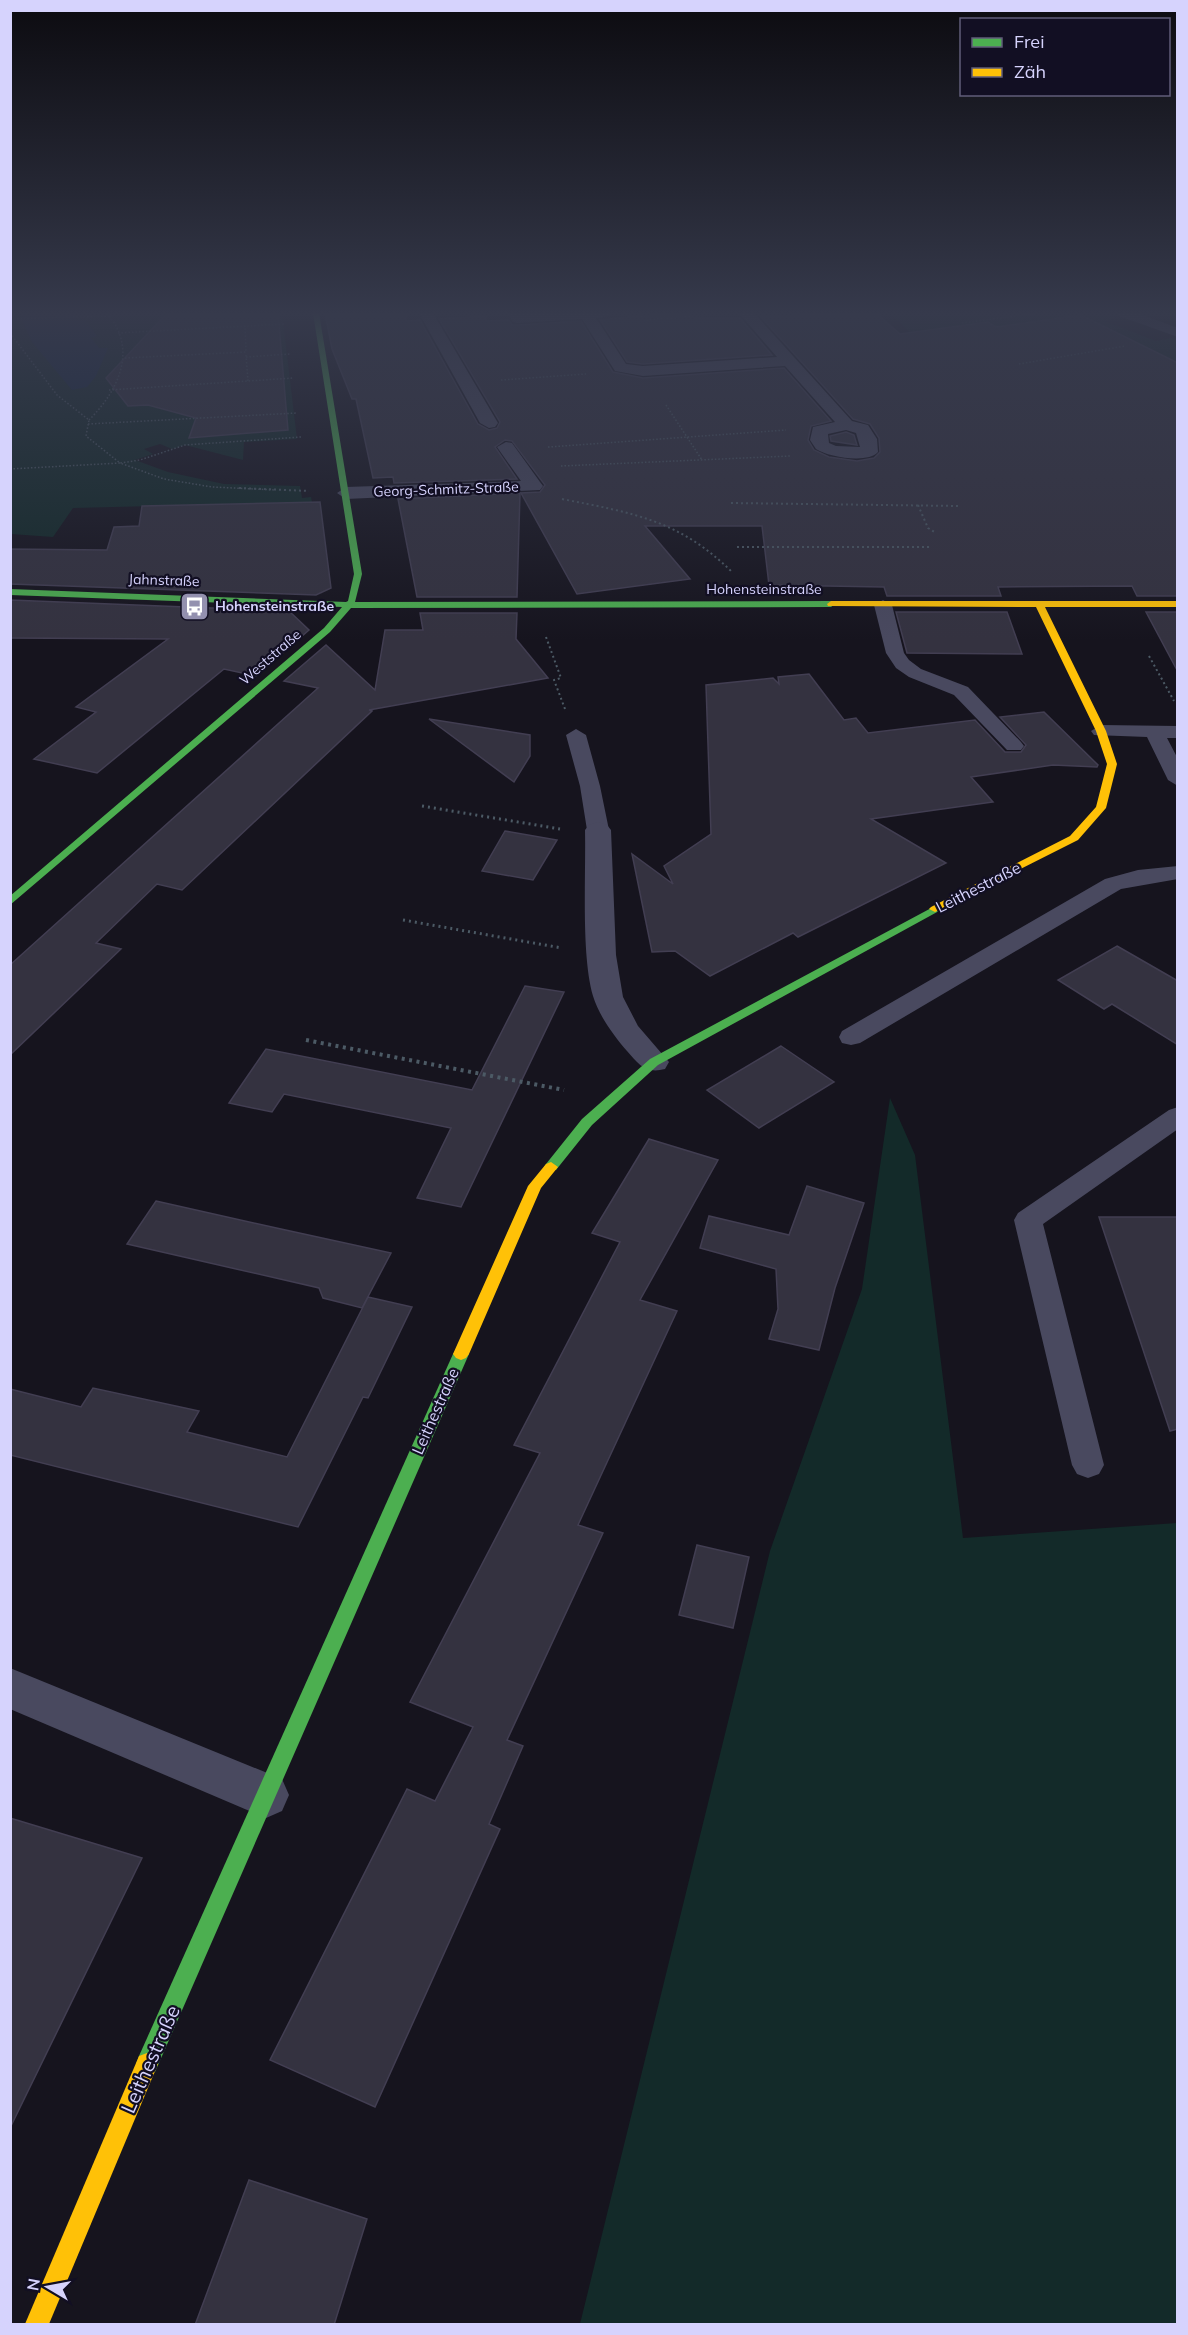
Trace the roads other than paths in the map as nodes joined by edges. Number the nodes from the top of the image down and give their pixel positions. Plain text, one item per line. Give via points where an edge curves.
1 (335, 422) edge
2 (843, 422) edge
3 (846, 425) junction
4 (507, 448) road end
5 (346, 491) junction
6 (10, 592) edge
7 (1039, 604) junction
8 (1178, 604) edge
9 (351, 605) junction
10 (883, 605) junction
11 (1101, 731) junction
12 (1154, 732) junction
13 (1178, 732) edge
14 (576, 735) road end
15 (1014, 746) dead end
16 (1178, 780) edge
17 (598, 833) joint
18 (1178, 872) edge
19 (10, 902) edge
20 (851, 1037) dead end
21 (654, 1062) junction
22 (1178, 1116) edge
23 (1088, 1465) dead end
24 (10, 1688) edge
25 (266, 1795) junction
26 (37, 2325) edge

1 - 5 street
2 - 3 street
3 - 3 street via 862,429 869,452 829,451 821,445 819,431
4 - 5 street, Georg-Schmitz-Straße via 534,486
5 - 9 street via 359,580
6 - 9 street, Jahnstraße
7 - 8 street, Hohensteinstraße
7 - 10 street, Hohensteinstraße
7 - 11 street, Leithestraße
9 - 10 street, Hohensteinstraße
9 - 19 street, Weststraße via 320,636
10 - 15 lane via 895,653 902,664 961,691
11 - 12 lane
11 - 21 street, Leithestraße via 1112,764 1101,808 1074,838
12 - 13 lane
12 - 16 lane
14 - 17 lane
17 - 21 street via 602,955 608,997 626,1030
18 - 20 lane via 1113,884
21 - 25 street, Leithestraße via 586,1122 535,1186
22 - 23 lane via 1028,1220
24 - 25 street
25 - 26 street, Leithestraße

